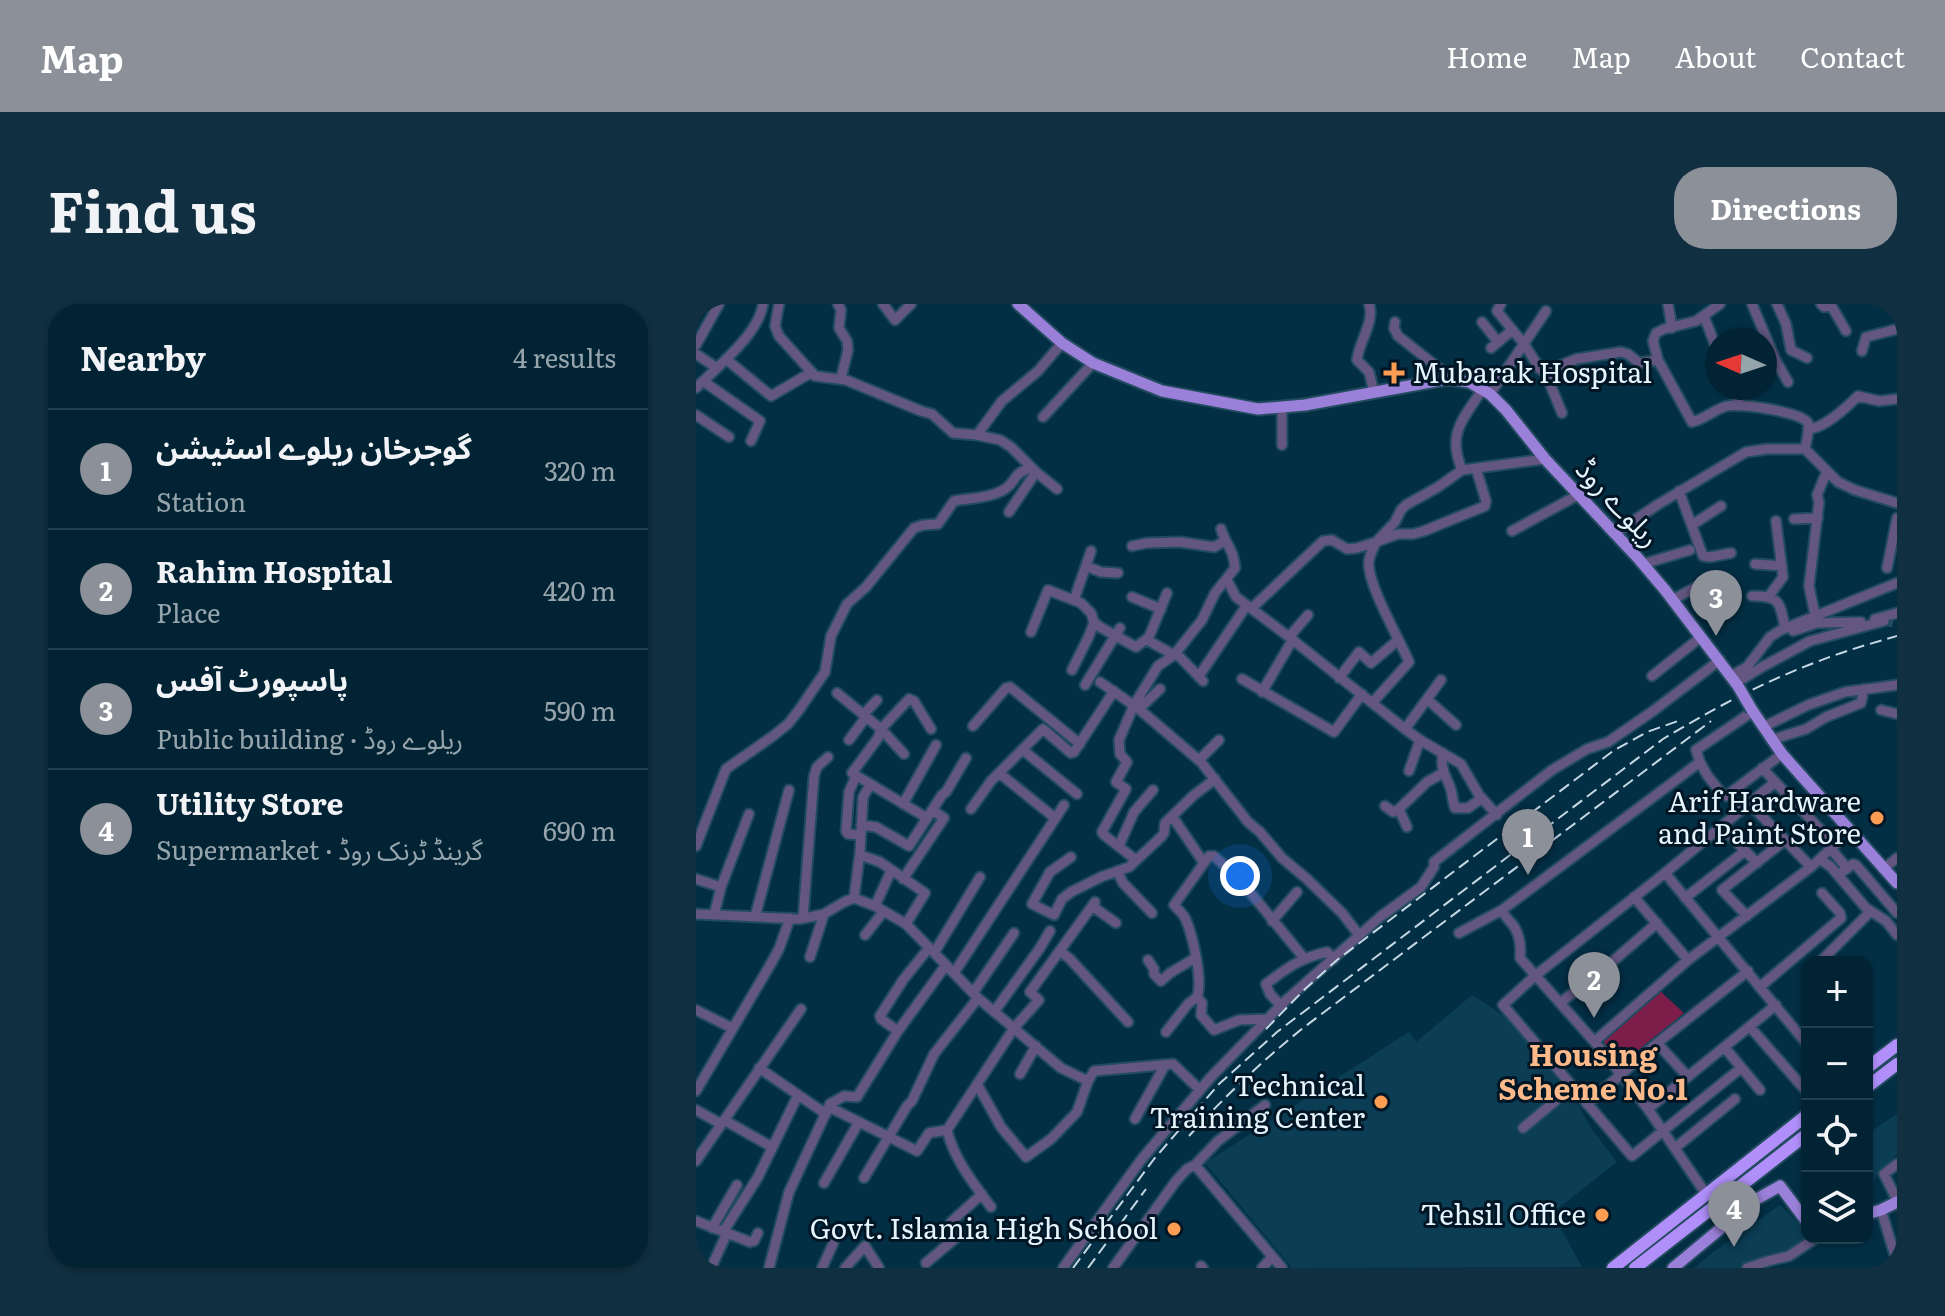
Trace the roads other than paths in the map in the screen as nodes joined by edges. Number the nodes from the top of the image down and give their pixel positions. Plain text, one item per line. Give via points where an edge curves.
1 (719, 304) edge
2 (763, 304) edge
3 (779, 304) edge
4 (838, 304) edge
5 (883, 304) edge
6 (911, 304) edge
7 (1018, 304) edge
8 (1369, 304) edge
9 (1501, 304) edge
10 (1668, 304) edge
11 (1752, 304) edge
12 (1777, 304) edge
13 (1821, 304) edge
14 (1716, 305) edge
15 (1546, 311) dead end
16 (1704, 316) junction
17 (1395, 322) dead end
18 (1482, 322) dead end
19 (1672, 328) junction
20 (1709, 328) edge
21 (1897, 329) edge
22 (1511, 331) junction
23 (1846, 331) dead end
24 (1062, 343) junction
25 (1524, 344) junction
26 (696, 345) edge
27 (1862, 351) dead end
28 (696, 354) edge
29 (1807, 358) dead end
30 (726, 359) junction
31 (1658, 360) junction
32 (1093, 363) junction
33 (717, 368) junction
34 (812, 372) junction
35 (1545, 372) junction
36 (841, 378) junction
37 (1450, 380) junction
38 (1788, 382) dead end
39 (699, 384) edge
40 (1374, 392) junction
41 (1486, 392) junction
42 (1897, 399) edge
43 (1738, 400) edge
44 (1740, 405) junction
45 (1282, 407) junction
46 (1562, 413) dead end
47 (696, 415) edge
48 (1043, 417) dead end
49 (1808, 429) junction
50 (977, 435) junction
51 (729, 437) dead end
52 (751, 441) dead end
53 (1282, 445) dead end
54 (1805, 449) junction
55 (1545, 459) junction
56 (1476, 468) junction
57 (1033, 470) junction
58 (1462, 470) junction
59 (1827, 471) junction
60 (1057, 489) dead end
61 (1679, 491) junction
62 (1578, 495) junction
63 (1897, 503) edge
64 (1721, 506) dead end
65 (1009, 512) dead end
66 (1818, 518) junction
67 (1897, 518) edge
68 (1794, 519) dead end
69 (1776, 521) dead end
70 (1692, 525) junction
71 (1221, 529) dead end
72 (1512, 531) dead end
73 (1614, 534) junction
74 (1225, 541) junction
75 (1376, 542) junction
76 (1132, 546) dead end
77 (1690, 550) dead end
78 (1091, 551) dead end
79 (1731, 553) dead end
80 (1643, 564) junction
81 (1755, 564) dead end
82 (1086, 566) junction
83 (1782, 566) junction
84 (1887, 568) dead end
85 (1118, 573) dead end
86 (1227, 580) junction
87 (1897, 583) edge
88 (1700, 585) dead end
89 (1167, 593) dead end
90 (1752, 596) dead end
91 (1769, 596) junction
92 (1132, 597) dead end
93 (1074, 600) junction
94 (1672, 600) junction
95 (1249, 606) junction
96 (1161, 609) junction
97 (1897, 613) edge
98 (1308, 615) dead end
99 (1815, 615) junction
100 (1884, 621) tunnel mouth
101 (1094, 622) junction
102 (1785, 628) junction
103 (1031, 632) dead end
104 (1118, 632) junction
105 (1701, 637) junction
106 (1291, 638) junction
107 (1147, 640) junction
108 (1398, 640) junction
109 (1762, 647) junction
110 (1175, 654) junction
111 (1720, 660) junction
112 (1072, 670) dead end
113 (1652, 676) dead end
114 (1339, 678) junction
115 (1242, 679) dead end
116 (1441, 680) dead end
117 (1100, 682) dead end
118 (1735, 682) junction
119 (1085, 685) dead end
120 (1897, 685) edge
121 (1160, 689) dead end
122 (1864, 689) junction
123 (1114, 691) junction
124 (1262, 692) junction
125 (837, 693) dead end
126 (1362, 694) junction
127 (1427, 699) junction
128 (877, 700) dead end
129 (1373, 702) junction
130 (1136, 707) junction
131 (1881, 710) dead end
132 (1752, 711) junction
133 (1897, 714) edge
134 (865, 716) junction
135 (1456, 725) dead end
136 (973, 726) dead end
137 (1763, 727) junction
138 (881, 729) junction
139 (931, 729) dead end
140 (1405, 729) junction
141 (849, 740) dead end
142 (1219, 740) dead end
143 (1420, 740) junction
144 (1771, 740) junction
145 (1080, 744) junction
146 (936, 745) dead end
147 (1023, 750) junction
148 (1443, 753) junction
149 (904, 754) dead end
150 (1782, 754) junction
151 (828, 757) dead end
152 (966, 758) dead end
153 (1199, 760) junction
154 (1700, 762) junction
155 (1762, 768) junction
156 (1409, 771) dead end
157 (999, 773) junction
158 (1443, 773) junction
159 (856, 776) junction
160 (1215, 779) junction
161 (1775, 782) junction
162 (870, 785) junction
163 (789, 790) dead end
164 (1153, 790) dead end
165 (1077, 794) dead end
166 (1482, 798) junction
167 (903, 804) junction
168 (1750, 804) junction
169 (1064, 805) dead end
170 (1385, 806) dead end
171 (971, 809) dead end
172 (1399, 809) junction
173 (749, 814) dead end
174 (930, 814) junction
175 (1497, 815) junction
176 (1172, 816) junction
177 (1055, 818) junction
178 (1407, 827) dead end
179 (1722, 827) junction
180 (861, 830) junction
181 (1784, 841) junction
182 (696, 846) edge
183 (1119, 846) junction
184 (1831, 849) junction
185 (1745, 851) junction
186 (860, 855) junction
187 (1071, 857) dead end
188 (1897, 858) edge
189 (1820, 859) junction
190 (1136, 860) junction
191 (1204, 863) junction
192 (1757, 863) junction
193 (1811, 867) junction
194 (1847, 868) junction
195 (1883, 869) junction
196 (891, 871) junction
197 (1117, 871) junction
198 (1665, 873) junction
199 (1838, 875) junction
200 (980, 877) dead end
201 (1713, 877) junction
202 (696, 879) edge
203 (903, 879) junction
204 (1897, 883) edge
205 (721, 887) junction
206 (1722, 890) junction
207 (1297, 892) dead end
208 (1822, 893) dead end
209 (1634, 897) junction
210 (854, 898) junction
211 (1685, 898) junction
212 (880, 908) junction
213 (1502, 910) junction
214 (1871, 911) junction
215 (1152, 913) dead end
216 (1897, 913) edge
217 (698, 914) edge
218 (824, 914) junction
219 (714, 915) junction
220 (1747, 916) junction
221 (755, 917) junction
222 (790, 918) junction
223 (803, 918) junction
224 (1272, 921) junction
225 (1116, 923) dead end
226 (1657, 923) junction
227 (696, 924) edge
228 (906, 924) junction
229 (1050, 931) dead end
230 (1014, 933) dead end
231 (1459, 933) dead end
232 (865, 935) dead end
233 (1359, 935) junction
234 (1897, 935) edge
235 (1717, 936) junction
236 (931, 951) junction
237 (1060, 951) junction
238 (1826, 956) edge
239 (810, 957) dead end
240 (1195, 958) junction
241 (1304, 958) junction
242 (1334, 959) junction
243 (1148, 960) dead end
244 (1688, 960) junction
245 (946, 965) junction
246 (1748, 971) junction
247 (954, 973) junction
248 (1536, 975) junction
249 (1761, 986) junction
250 (976, 996) junction
251 (1197, 997) junction
252 (1561, 1002) junction
253 (1776, 1005) junction
254 (1281, 1006) junction
255 (801, 1009) dead end
256 (696, 1010) edge
257 (994, 1012) junction
258 (1269, 1019) junction
259 (1128, 1022) dead end
260 (1750, 1027) junction
261 (732, 1028) junction
262 (1014, 1028) junction
263 (898, 1031) junction
264 (1166, 1032) dead end
265 (1801, 1036) edge
266 (1595, 1041) junction
267 (1657, 1043) junction
268 (1897, 1045) edge
269 (1036, 1046) junction
270 (1725, 1048) junction
271 (1873, 1063) edge
272 (1897, 1064) edge
273 (1165, 1065) junction
274 (759, 1068) junction
275 (1741, 1068) junction
276 (1020, 1074) dead end
277 (1621, 1074) junction
278 (1688, 1077) junction
279 (1088, 1081) junction
280 (1873, 1082) edge
281 (977, 1084) junction
282 (1801, 1085) edge
283 (1572, 1087) junction
284 (1200, 1090) junction
285 (1760, 1090) dead end
286 (696, 1091) edge
287 (798, 1095) junction
288 (1735, 1099) dead end
289 (1587, 1104) junction
290 (1265, 1105) dead end
291 (1648, 1109) junction
292 (696, 1110) edge
293 (827, 1110) junction
294 (1135, 1119) dead end
295 (1801, 1120) edge
296 (723, 1122) junction
297 (859, 1122) junction
298 (1523, 1128) dead end
299 (947, 1130) junction
300 (1664, 1131) junction
301 (888, 1137) junction
302 (1801, 1139) edge
303 (772, 1147) junction
304 (1675, 1148) junction
305 (699, 1149) edge
306 (696, 1161) edge
307 (1897, 1164) edge
308 (1195, 1165) junction
309 (864, 1178) dead end
310 (824, 1183) dead end
311 (737, 1185) dead end
312 (982, 1194) junction
313 (1706, 1194) junction
314 (1897, 1201) edge
315 (991, 1207) dead end
316 (1881, 1210) junction
317 (1873, 1212) edge
318 (1801, 1214) edge
319 (703, 1224) edge
320 (725, 1233) junction
321 (758, 1233) dead end
322 (696, 1234) edge
323 (833, 1244) dead end
324 (1807, 1244) edge
325 (1272, 1257) junction
326 (1897, 1262) edge
327 (926, 1263) dead end
328 (711, 1268) edge
329 (769, 1268) edge
330 (822, 1268) edge
331 (845, 1268) edge
332 (879, 1268) edge
333 (1063, 1268) edge
334 (1113, 1268) edge
335 (1262, 1268) edge
336 (1282, 1268) edge
337 (1613, 1268) edge
338 (1635, 1268) edge
339 (1673, 1268) edge
340 (1747, 1268) edge
341 (1891, 1268) edge

1 - 26 street
2 - 30 street via 758,320
3 - 34 street via 779,336
4 - 36 street via 839,328 848,350
5 - 6 street via 895,320
7 - 24 main road
8 - 40 street via 1372,310 1357,360 1369,372
9 - 22 street via 1497,311
10 - 19 street
11 - 38 street
12 - 29 street via 1792,352
13 - 23 street via 1832,307
14 - 16 street
15 - 25 street
16 - 19 street
16 - 20 street
17 - 37 street via 1398,336
18 - 22 street via 1495,345
19 - 31 street via 1654,336
21 - 27 street via 1866,337
22 - 25 street
24 - 32 main road
24 - 50 street via 1002,401
25 - 35 street
25 - 41 street
28 - 33 street
30 - 33 street
30 - 34 street via 771,396
31 - 35 street via 1639,363 1621,352 1576,359
31 - 44 street via 1692,422
32 - 45 main road via 1162,391 1258,409
32 - 48 street
33 - 39 street
34 - 36 street
35 - 46 street
36 - 50 street via 932,414 953,433
37 - 40 main road
37 - 41 main road, ریلوے روڈ via 1469,382
39 - 52 street via 760,421
40 - 45 main road
41 - 55 main road, ریلوے روڈ
41 - 58 street via 1456,433
42 - 49 street via 1858,396 1814,430
43 - 44 street
44 - 49 street via 1800,416
45 - 53 street
47 - 51 street
49 - 54 street
50 - 57 street via 1000,440
54 - 59 street
54 - 61 street via 1746,452
55 - 56 street
55 - 62 main road, ریلوے روڈ
56 - 58 street
56 - 75 street via 1485,506 1424,531
57 - 60 street
57 - 65 street
57 - 182 street via 1019,472 1005,489 954,501 938,524 914,528 847,604 831,636 825,672 788,724 726,769
58 - 75 street via 1406,505
59 - 63 street via 1855,490
59 - 66 street via 1817,495
61 - 70 street
61 - 73 street
62 - 72 street
62 - 73 main road, ریلوے روڈ
64 - 70 street
66 - 68 street
66 - 99 street via 1809,586
67 - 84 street
69 - 83 street
70 - 79 street via 1704,557
71 - 74 street
73 - 80 main road, ریلوے روڈ
74 - 76 street via 1214,547 1180,542
74 - 86 street via 1235,568
75 - 95 street via 1345,549 1332,540 1323,541
75 - 108 street via 1368,561 1370,575
77 - 80 street
78 - 82 street
80 - 94 main road, ریلوے روڈ
81 - 83 street
82 - 85 street
82 - 93 street
83 - 91 street via 1783,579
86 - 95 street via 1236,597
86 - 110 street
87 - 99 street
88 - 94 street
89 - 96 street
90 - 91 street
91 - 102 street via 1781,607
92 - 96 street
93 - 101 street via 1087,608
93 - 103 street via 1048,590
94 - 105 main road, ریلوے روڈ
95 - 106 street
95 - 110 street via 1201,678
96 - 107 street
97 - 109 street via 1852,624 1808,625
98 - 106 street
99 - 102 street
100 - 118 street via 1810,641
101 - 104 street
101 - 112 street
102 - 109 street
104 - 107 street via 1136,647
104 - 119 street
105 - 111 main road, ریلوے روڈ
105 - 113 street
106 - 114 street
106 - 124 street
107 - 110 street
108 - 114 street via 1371,663 1359,652
108 - 129 street via 1408,664
109 - 118 street
110 - 130 street via 1158,666
111 - 118 main road, ریلوے روڈ
111 - 175 street via 1608,742 1552,770
114 - 126 street
115 - 124 street
116 - 127 street
117 - 123 street
118 - 132 main road, ریلوے روڈ, bridge
120 - 122 street
121 - 130 street
122 - 137 street via 1808,705
122 - 144 street via 1861,703
123 - 130 street
123 - 145 street
124 - 126 street via 1334,732
125 - 134 street
126 - 129 street
127 - 135 street
127 - 140 street
128 - 134 street
129 - 140 street
130 - 153 street
130 - 183 street via 1119,740 1127,762 1116,782 1126,789 1102,832
131 - 133 street
132 - 137 main road, ریلوے روڈ
132 - 154 street via 1696,750
134 - 138 street
134 - 141 street
136 - 145 street via 1010,687
137 - 144 main road, ریلوے روڈ
138 - 139 street via 910,699
138 - 149 street
138 - 159 street via 852,773
140 - 143 street
142 - 153 street
143 - 148 street
143 - 156 street
144 - 150 main road, ریلوے روڈ
145 - 147 street via 1071,753 1043,729
146 - 167 street
147 - 157 street
147 - 165 street
148 - 158 street
148 - 166 street via 1461,764
150 - 155 street
150 - 195 main road, ریلوے روڈ
151 - 223 street via 814,776
152 - 174 street
153 - 160 street
154 - 155 street via 1726,796
154 - 213 street
155 - 161 street
157 - 171 street
157 - 177 street
158 - 166 street via 1455,808 1468,808
158 - 172 street
159 - 162 street
159 - 180 street via 849,792 846,831
160 - 176 street
160 - 233 street via 1248,822
161 - 168 street
161 - 184 street via 1835,845
162 - 167 street
162 - 180 street via 863,797
163 - 221 street
164 - 183 street via 1134,812
166 - 175 street
167 - 174 street
168 - 179 street
168 - 181 street
169 - 177 street
170 - 172 street via 1393,812
172 - 178 street
173 - 205 street
174 - 180 street via 909,846 876,827
174 - 203 street via 944,818
175 - 233 street via 1434,862 1421,887
176 - 190 street via 1162,836
176 - 191 street
177 - 247 street
179 - 185 street
179 - 198 street
180 - 186 street
181 - 192 street
181 - 193 street
183 - 190 street
184 - 189 street
184 - 194 street
185 - 192 street
185 - 201 street
186 - 196 street
186 - 210 street
187 - 197 street via 1050,872 1032,904 1054,915 1071,892
188 - 195 street
189 - 193 street
189 - 199 street
190 - 197 street
191 - 224 street via 1211,855 1225,866
191 - 240 street via 1174,905 1186,919
192 - 206 street
193 - 220 street
194 - 199 street
194 - 216 street via 1856,865
195 - 204 main road, ریلوے روڈ
196 - 203 street
196 - 212 street
197 - 215 street
198 - 209 street
198 - 211 street
199 - 214 street
200 - 236 street
201 - 206 street
201 - 211 street
202 - 205 street
203 - 228 street via 925,893
205 - 219 street
206 - 220 street
207 - 224 street
208 - 249 street via 1841,918
209 - 226 street
209 - 248 street
210 - 212 street
210 - 218 street
211 - 235 street
212 - 228 street
212 - 232 street
213 - 231 street
213 - 248 street via 1515,928 1520,958
214 - 234 street
214 - 238 street
217 - 219 street
217 - 227 street
218 - 223 street
218 - 239 street
219 - 221 street
220 - 235 street
221 - 222 street
222 - 223 street
222 - 261 street via 779,949
224 - 241 street
225 - 237 street via 1093,904
226 - 244 street
226 - 252 street
228 - 236 street
229 - 257 street
230 - 250 street
233 - 242 street
235 - 244 street
235 - 246 street
236 - 245 street
236 - 263 street via 903,980 880,1016
237 - 259 street
237 - 262 street via 1030,992 1039,1000
240 - 243 street via 1161,981
240 - 251 street
241 - 242 street via 1327,952
241 - 254 street via 1266,984
242 - 254 street
244 - 266 street
245 - 247 street
245 - 263 street
246 - 249 street
246 - 267 street
247 - 250 street
248 - 252 street
248 - 283 street via 1503,1005
249 - 253 street
250 - 257 street
250 - 301 street via 934,1054
251 - 258 street via 1201,1015 1214,1030 1239,1020
251 - 264 street
252 - 266 street
253 - 260 street
253 - 265 street
254 - 258 street
255 - 274 street
256 - 261 street
257 - 262 street
258 - 284 street
260 - 270 street
260 - 282 street
261 - 286 street
262 - 269 street
262 - 281 street
263 - 293 street via 857,1097 844,1096
266 - 277 street
267 - 277 street
267 - 278 street
268 - 271 highway
269 - 276 street
269 - 279 street via 1061,1068
270 - 275 street
270 - 278 street
272 - 280 highway
273 - 279 street via 1094,1071
273 - 284 street via 1173,1064
273 - 294 street
274 - 287 street
274 - 296 street
275 - 285 street
275 - 300 street
277 - 289 street
277 - 291 street
278 - 291 street
279 - 281 street via 1077,1112 1026,1157 1001,1127
281 - 299 street
283 - 289 street
283 - 298 street
284 - 333 street via 1118,1189
287 - 293 street
287 - 303 street
288 - 304 street
289 - 300 street via 1632,1156
290 - 308 street
291 - 300 street
292 - 296 street
293 - 297 street
293 - 329 street via 789,1192
295 - 313 highway
296 - 303 street
296 - 305 street
297 - 301 street
297 - 310 street
299 - 301 street via 929,1133 917,1151
299 - 312 street via 961,1164
300 - 304 street
301 - 309 street
302 - 338 highway
303 - 320 street
304 - 313 street
305 - 306 street
307 - 314 street via 1884,1174
308 - 325 street
308 - 334 street via 1176,1181
311 - 319 street
312 - 315 street
312 - 327 street via 951,1222 959,1235
313 - 337 highway
314 - 316 main road
316 - 317 main road
316 - 326 street
318 - 339 main road via 1780,1186 1755,1200
319 - 320 street
319 - 322 street
320 - 321 street via 750,1242
320 - 328 street
323 - 330 street
324 - 340 street via 1789,1256
325 - 335 street
325 - 336 street
326 - 341 street
331 - 332 street via 865,1246

